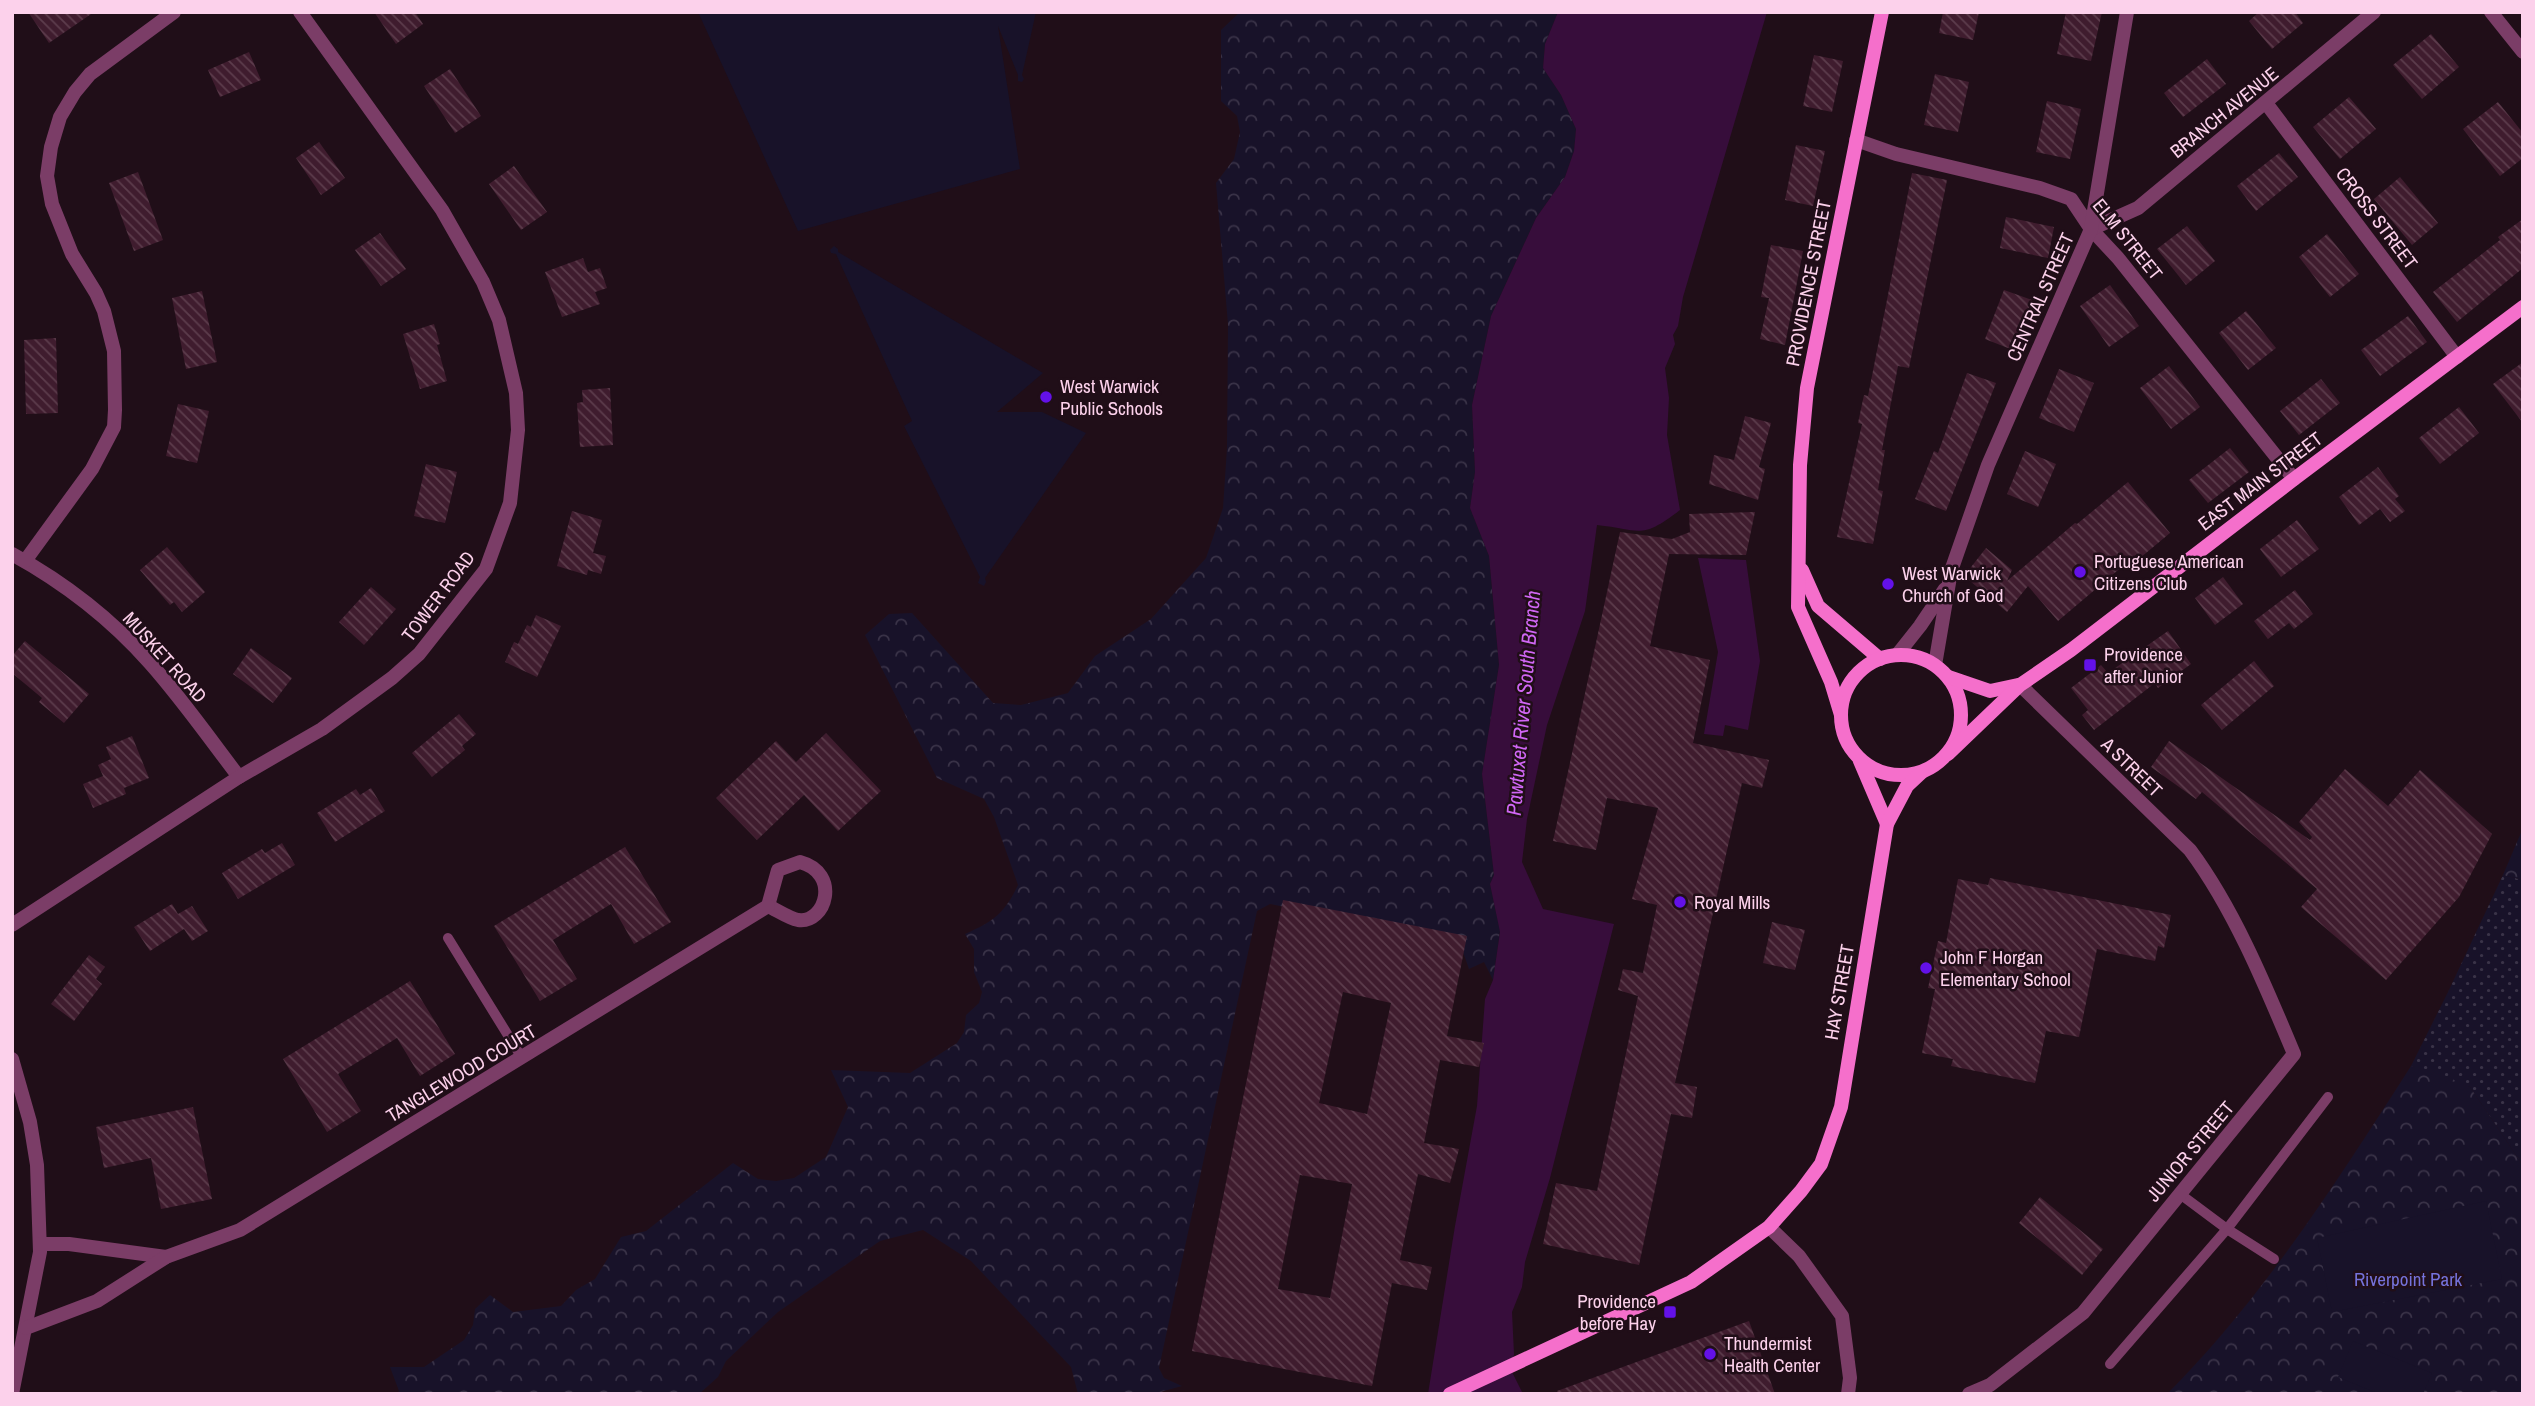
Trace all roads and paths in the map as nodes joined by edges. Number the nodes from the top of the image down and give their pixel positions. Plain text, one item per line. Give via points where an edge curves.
1 (174, 12) edge
2 (300, 12) edge
3 (1882, 12) edge
4 (2127, 12) edge
5 (2374, 12) edge
6 (2491, 12) edge
7 (2523, 52) edge
8 (2266, 103) junction
9 (1856, 140) junction
10 (2091, 229) junction
11 (2523, 307) edge
12 (2458, 357) junction
13 (2294, 479) junction
14 (19, 558) edge
15 (1800, 565) junction
16 (1947, 585) junction
17 (1897, 655) junction
18 (1880, 659) junction
19 (1935, 664) junction
20 (1949, 677) junction
21 (2020, 685) junction
22 (1841, 715) junction
23 (1948, 754) junction
24 (1860, 759) junction
25 (1922, 772) junction
26 (239, 777) junction
27 (1887, 824) junction
28 (2211, 882) joint
29 (768, 906) junction
30 (12, 925) edge
31 (448, 939) dead end
32 (522, 1058) junction
33 (12, 1059) edge
34 (2328, 1097) dead end
35 (2180, 1195) junction
36 (1769, 1227) junction
37 (2227, 1229) junction
38 (40, 1244) junction
39 (166, 1257) junction
40 (2274, 1259) dead end
41 (26, 1328) junction
42 (2110, 1364) dead end
43 (14, 1374) edge
44 (12, 1394) edge
45 (1450, 1394) edge
46 (1848, 1394) edge
47 (1969, 1394) edge

1 - 14 street via 90,74 60,117 51,147 47,176 52,204 72,254 104,311 114,351 116,410 114,426 92,469
2 - 26 street, TOWER ROAD via 442,209 483,282 499,320 516,393 518,430 510,503 499,537 486,569 443,625 419,654 362,702
3 - 9 main road, PROVIDENCE STREET
4 - 10 street, CENTRAL STREET
5 - 8 street, BRANCH AVENUE
6 - 7 street
8 - 10 street, BRANCH AVENUE via 2138,208
8 - 12 street, CROSS STREET
9 - 10 street, ELM STREET via 2071,199
9 - 15 main road, PROVIDENCE STREET via 1807,388 1800,465
10 - 13 street, ELM STREET
10 - 16 street, CENTRAL STREET via 1988,465
11 - 12 main road, EAST MAIN STREET
12 - 13 main road, EAST MAIN STREET
13 - 21 main road, EAST MAIN STREET
14 - 26 street, MUSKET ROAD via 106,619 150,663
15 - 18 main road, PROVIDENCE STREET via 1818,606
15 - 22 main road, PROVIDENCE STREET via 1798,607
16 - 17 street
16 - 19 street
17 - 18 main road
17 - 19 main road via 1917,656
18 - 22 main road via 1852,681
19 - 20 main road
20 - 21 main road, EAST MAIN STREET via 1990,691
20 - 23 main road via 1959,695 1962,716 1959,736
21 - 23 main road, EAST MAIN STREET
21 - 28 street, A STREET via 2190,850
22 - 24 main road via 1849,747
23 - 25 main road
24 - 25 main road via 1889,775
24 - 27 main road
25 - 27 main road, HAY STREET via 1908,786
26 - 30 street, TOWER ROAD
27 - 36 main road, HAY STREET via 1840,1107 1821,1164
28 - 35 street, JUNIOR STREET via 2263,980 2294,1054
29 - 29 street via 799,920 811,917 824,904 822,876 811,864 788,864 778,870
29 - 32 street, TANGLEWOOD COURT
31 - 32 lane
32 - 39 street, TANGLEWOOD COURT via 240,1230
33 - 38 street via 37,1166
34 - 37 lane
35 - 37 lane
35 - 47 street, JUNIOR STREET via 2083,1314 1990,1385
36 - 45 main road via 1709,1270 1661,1296
36 - 46 street via 1798,1256 1842,1316
37 - 40 lane
37 - 42 lane
38 - 39 street, TANGLEWOOD COURT
38 - 41 street
39 - 41 street, TANGLEWOOD COURT via 97,1301
41 - 43 street
43 - 44 street

